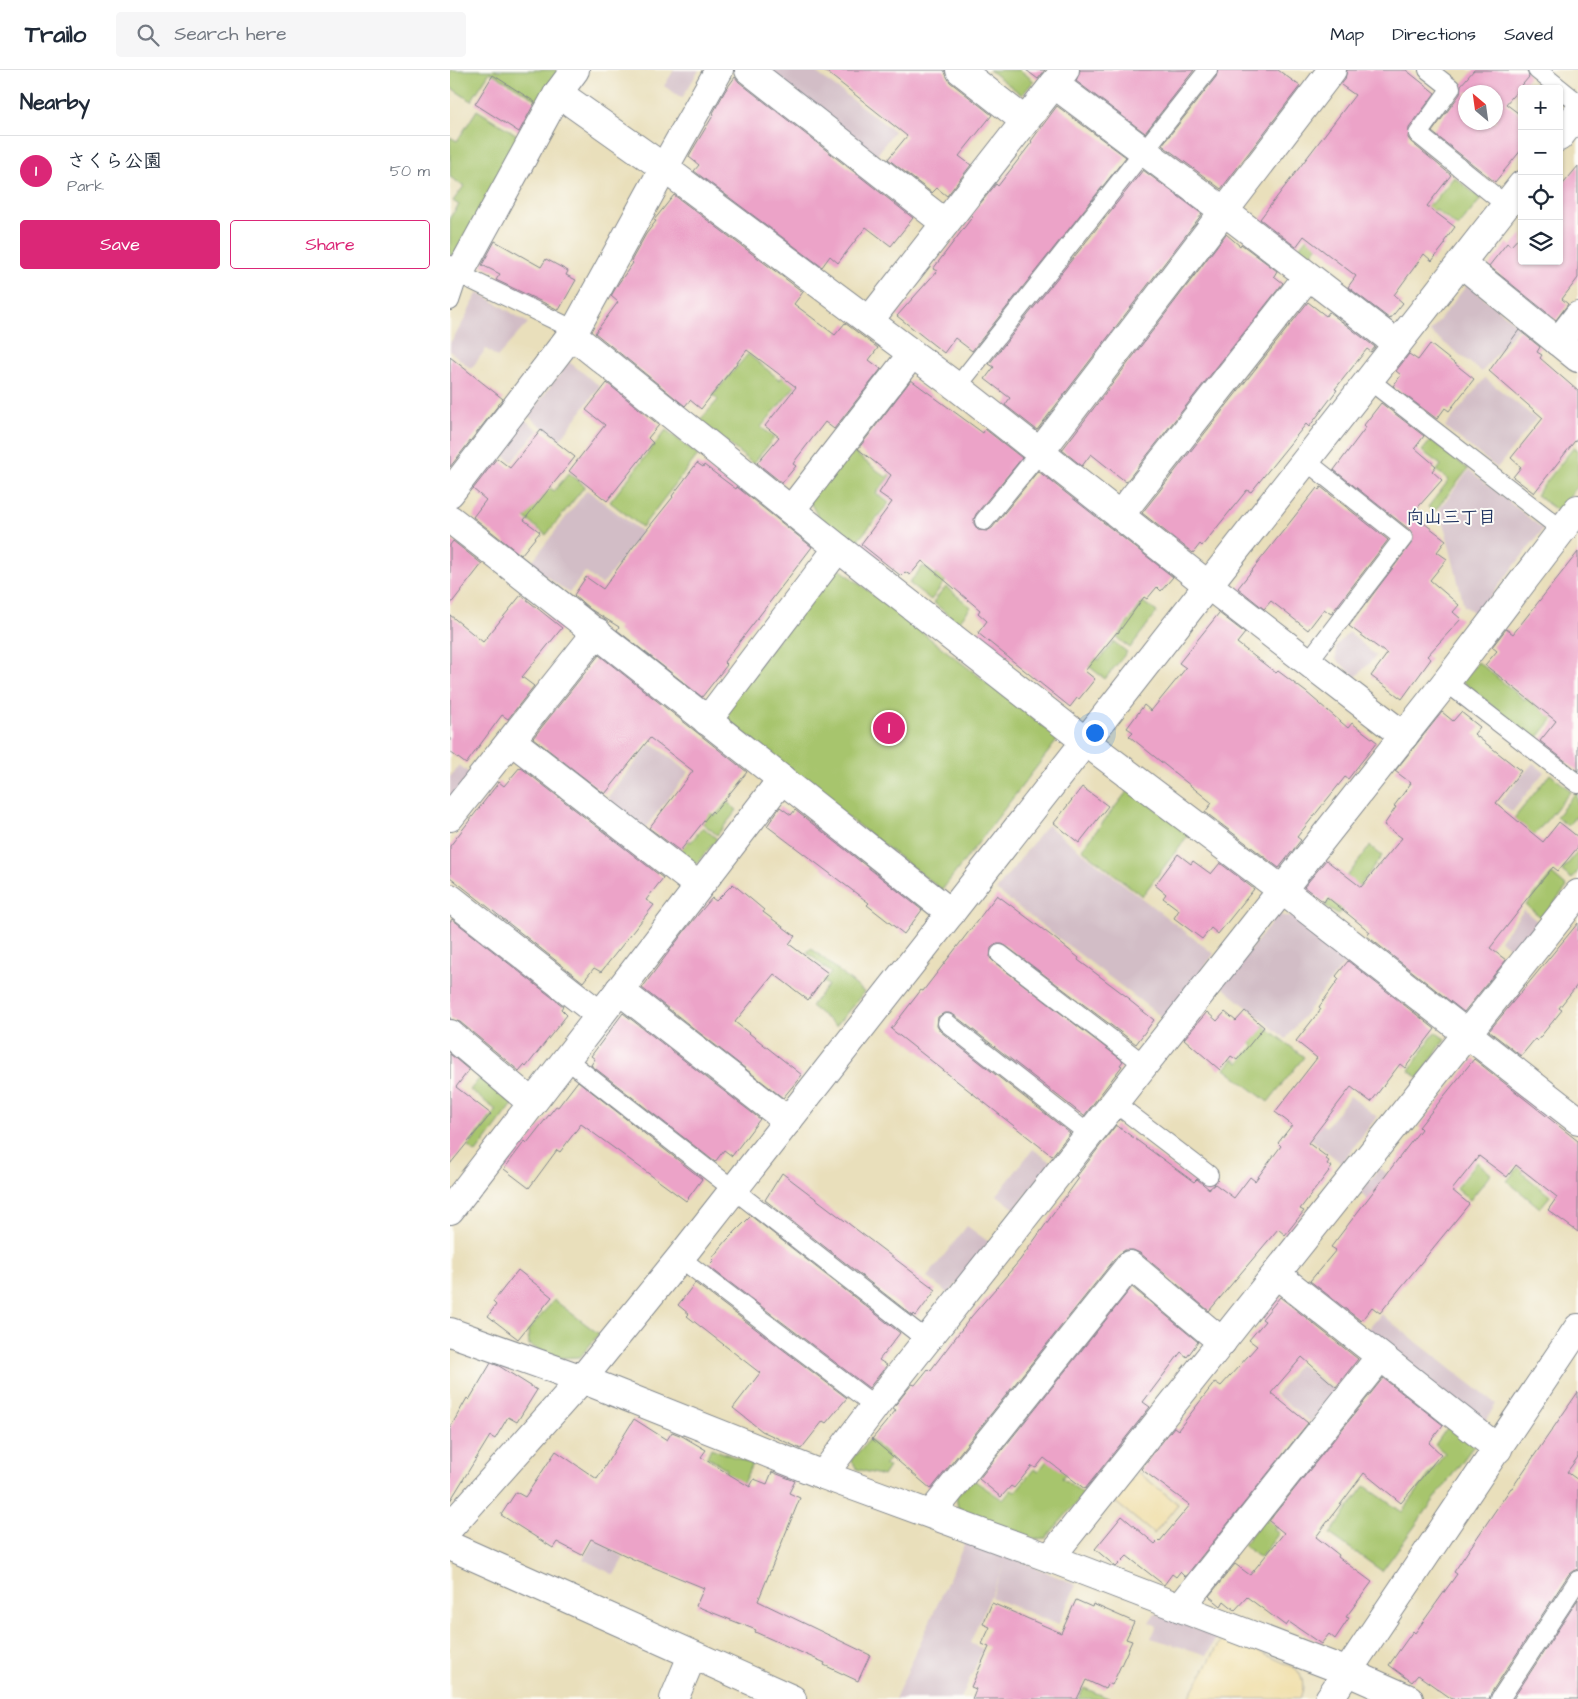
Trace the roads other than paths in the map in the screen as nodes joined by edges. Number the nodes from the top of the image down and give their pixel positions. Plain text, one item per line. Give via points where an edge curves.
1 (575, 70) edge
2 (719, 70) edge
3 (749, 70) edge
4 (960, 70) edge
5 (1208, 70) edge
6 (1428, 70) edge
7 (1537, 70) edge
8 (1321, 74) edge
9 (1059, 77) edge
10 (558, 94) junction
11 (1578, 103) edge
12 (1578, 113) edge
13 (1025, 121) junction
14 (1563, 132) edge
15 (1143, 152) junction
16 (664, 168) junction
17 (1514, 195) edge
18 (1225, 212) junction
19 (945, 224) junction
20 (1461, 263) junction
21 (454, 272) edge
22 (1308, 276) junction
23 (450, 301) edge
24 (1578, 316) edge
25 (869, 321) junction
26 (574, 333) junction
27 (1397, 344) junction
28 (1568, 350) edge
29 (912, 354) junction
30 (1369, 380) junction
31 (957, 388) junction
32 (1040, 452) junction
33 (1306, 461) junction
34 (450, 493) edge
35 (791, 510) junction
36 (1120, 515) junction
37 (450, 519) edge
38 (1570, 519) edge
39 (984, 521) dead end
40 (838, 548) junction
41 (1208, 585) junction
42 (597, 632) junction
43 (1308, 662) junction
44 (1446, 682) junction
45 (707, 721) junction
46 (1404, 736) junction
47 (512, 741) junction
48 (1086, 742) junction
49 (782, 779) junction
50 (1578, 784) edge
51 (450, 817) edge
52 (699, 886) junction
53 (1282, 890) junction
54 (1578, 894) edge
55 (450, 898) edge
56 (951, 913) junction
57 (1000, 954) dead end
58 (620, 990) junction
59 (600, 1015) junction
60 (947, 1023) dead end
61 (450, 1034) edge
62 (1467, 1034) junction
63 (566, 1059) junction
64 (1145, 1065) junction
65 (532, 1103) junction
66 (1115, 1103) junction
67 (1578, 1120) edge
68 (788, 1121) junction
69 (1090, 1135) junction
70 (1209, 1175) dead end
71 (735, 1189) junction
72 (451, 1206) edge
73 (680, 1258) junction
74 (1276, 1274) junction
75 (1578, 1328) edge
76 (450, 1332) edge
77 (928, 1341) junction
78 (1222, 1342) junction
79 (1380, 1357) junction
80 (582, 1379) junction
81 (875, 1406) junction
82 (1498, 1448) junction
83 (823, 1475) junction
84 (931, 1514) junction
85 (450, 1527) edge
86 (450, 1546) edge
87 (1050, 1558) junction
88 (1578, 1580) edge
89 (1180, 1608) junction
90 (692, 1656) junction
91 (1348, 1672) junction
92 (674, 1699) edge
93 (792, 1699) edge
94 (1330, 1699) edge
95 (1409, 1699) edge
96 (1500, 1699) edge

1 - 10 street
2 - 16 street
3 - 19 street
4 - 13 street
5 - 15 lane
6 - 17 lane via 1451,88 1418,134
7 - 11 lane
8 - 18 street
9 - 13 street
9 - 15 street
10 - 16 street
10 - 21 street
12 - 14 street
13 - 19 street
15 - 18 street
15 - 31 lane
16 - 25 street
16 - 26 street
17 - 20 street
18 - 22 street
18 - 32 street
19 - 25 street
20 - 27 street
20 - 28 street
21 - 23 lane
21 - 26 lane
22 - 27 street
22 - 36 street
24 - 28 street
25 - 29 street
26 - 34 street
26 - 35 street
27 - 30 street
29 - 31 street
29 - 35 street
30 - 33 street
30 - 38 lane
31 - 32 street
32 - 36 street
32 - 39 lane
33 - 41 street
33 - 43 lane via 1403,538
35 - 40 street
36 - 41 street
37 - 42 street
38 - 44 street
40 - 45 street
40 - 48 street
41 - 43 street
41 - 48 street
42 - 45 street
42 - 47 street
43 - 46 street
44 - 46 street
44 - 50 lane
45 - 49 street
46 - 53 street
47 - 51 street
47 - 52 street
48 - 53 street
48 - 56 street
49 - 52 street
49 - 56 street
52 - 58 street
53 - 62 street
53 - 64 street
54 - 62 street
55 - 59 street
56 - 68 street
57 - 64 lane
58 - 59 street
58 - 68 street
59 - 63 street
60 - 69 lane
61 - 65 street
62 - 67 street
62 - 74 street
63 - 65 street
63 - 71 lane
64 - 66 street
65 - 72 street
66 - 69 street
66 - 70 lane
68 - 71 street
69 - 77 street
71 - 73 street
71 - 77 lane
73 - 80 street
73 - 81 lane
74 - 78 street
74 - 79 street
75 - 82 street
76 - 80 street
77 - 81 street
78 - 84 street via 1130,1265
78 - 87 street
79 - 82 street
79 - 89 street
80 - 83 street
80 - 85 street
81 - 83 street
82 - 91 street
83 - 84 street
84 - 87 street
86 - 90 street
87 - 89 street
88 - 96 lane
89 - 91 street
90 - 92 street
90 - 93 street
91 - 94 street
91 - 95 street

